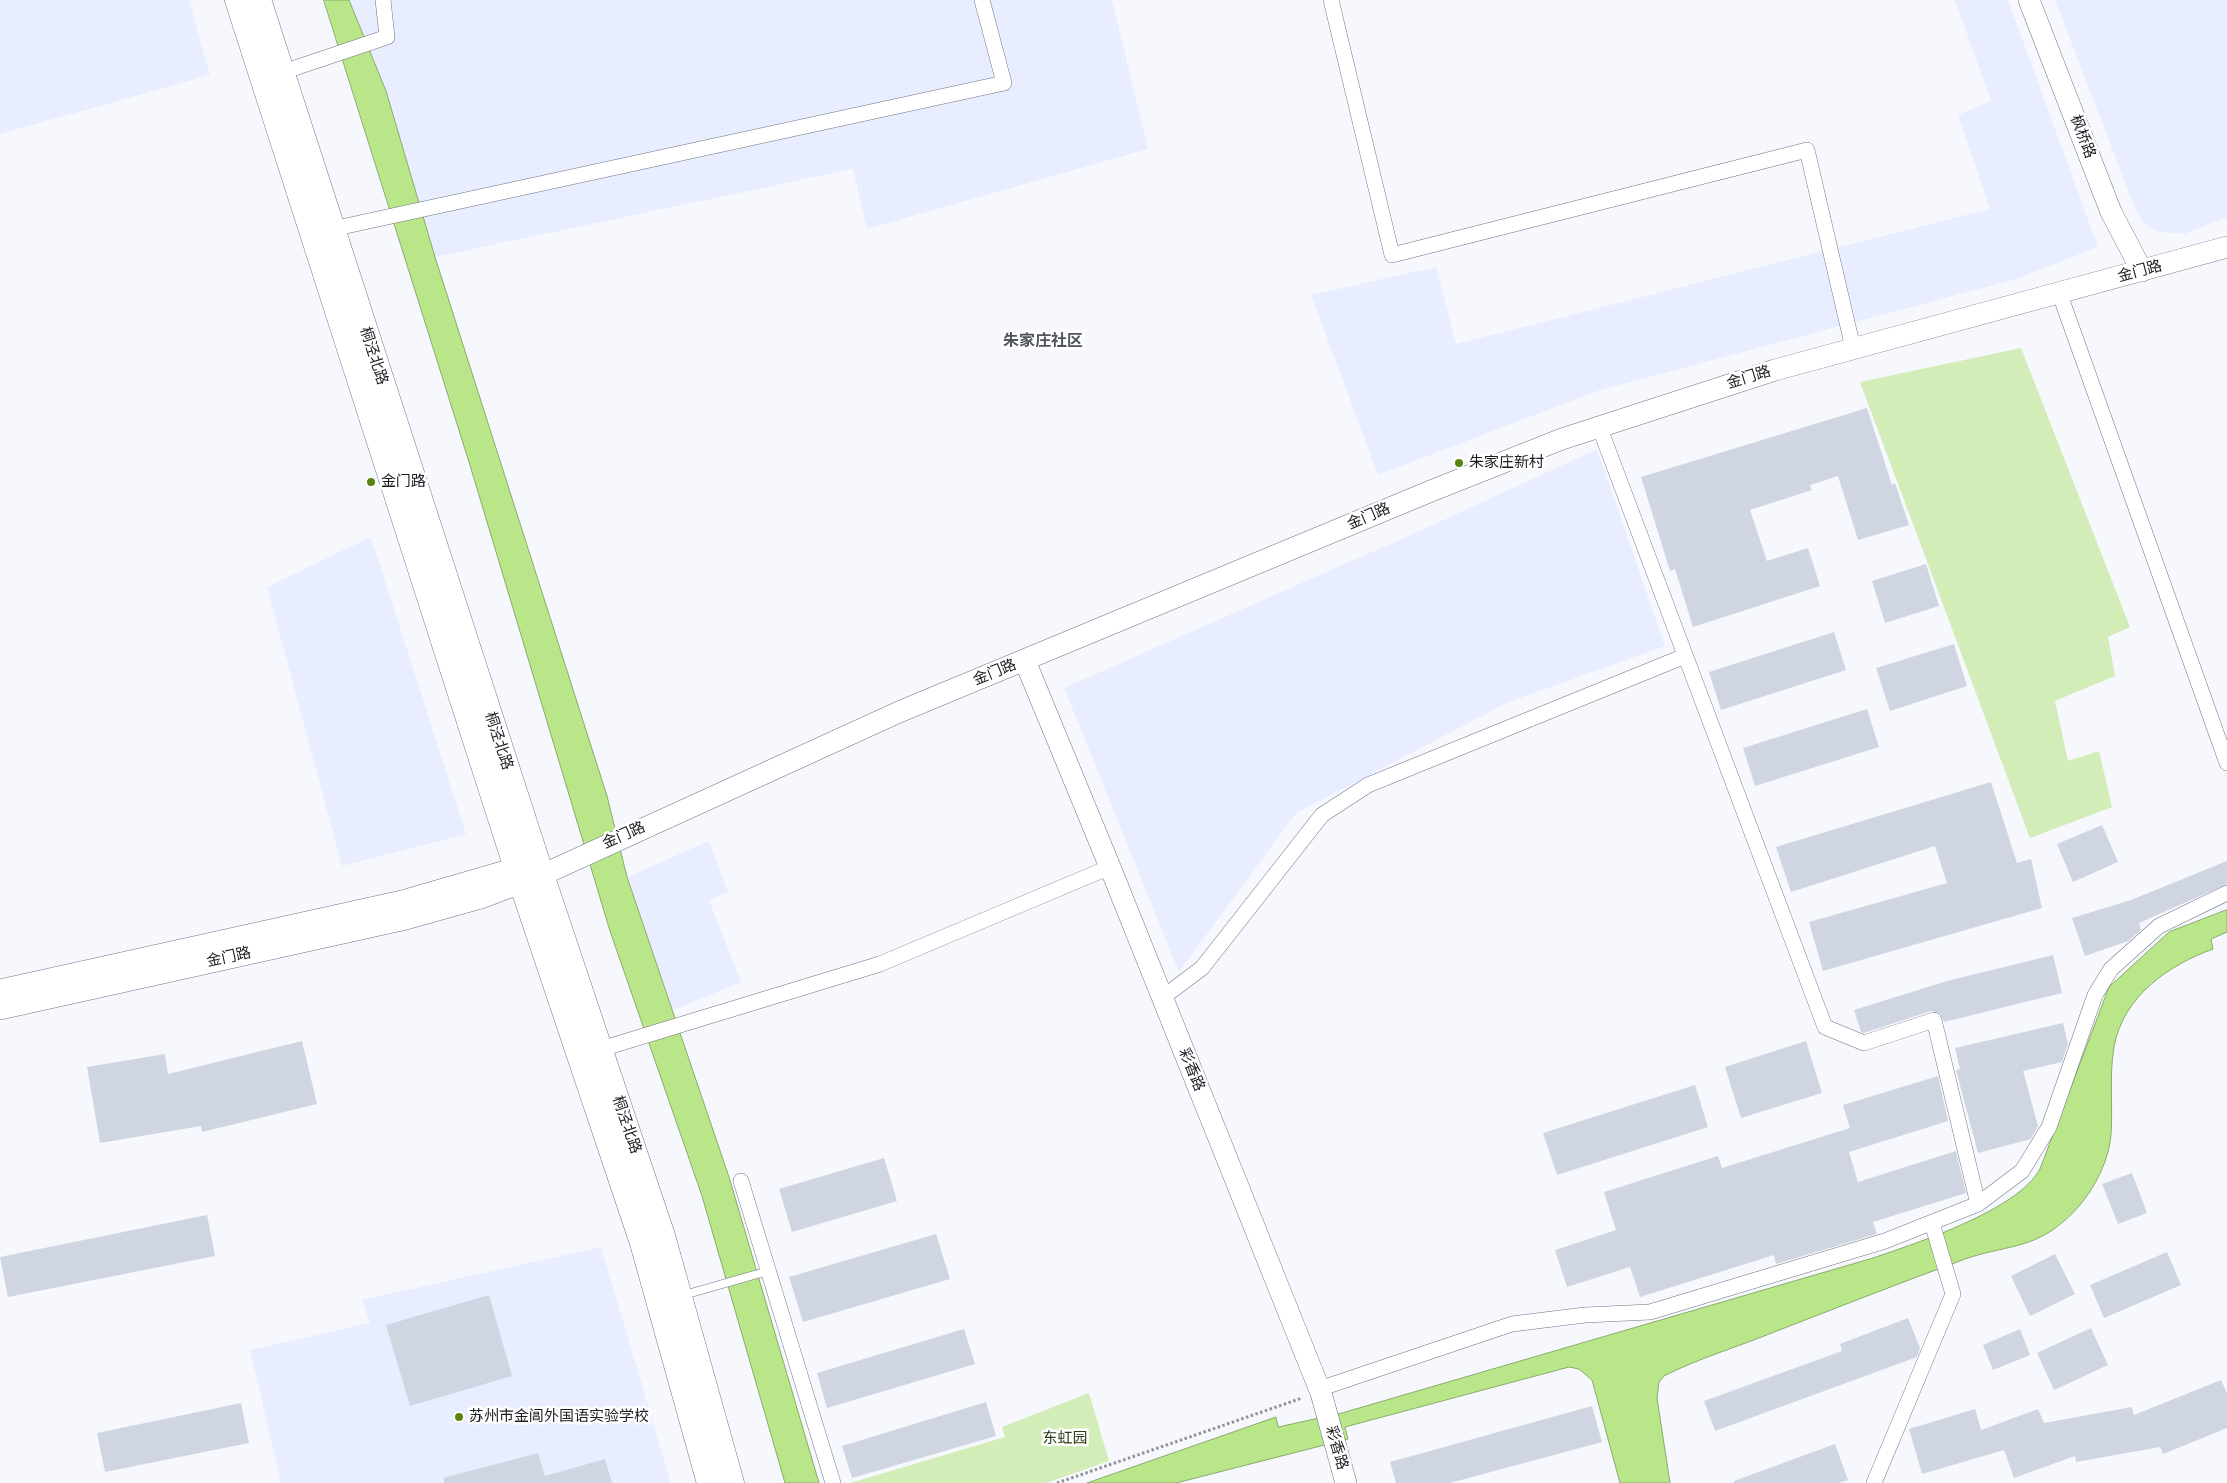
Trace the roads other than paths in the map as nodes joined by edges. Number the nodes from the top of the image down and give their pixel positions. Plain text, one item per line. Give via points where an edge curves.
1 (237, 0) edge
2 (259, 0) edge
3 (383, 0) edge
4 (982, 0) edge
5 (1331, 0) edge
6 (2029, 0) edge
7 (272, 75) junction
8 (332, 230) junction
9 (2227, 247) edge
10 (2142, 271) junction
11 (2059, 292) junction
12 (1853, 348) junction
13 (1599, 426) junction
14 (1686, 656) junction
15 (1025, 661) junction
16 (2227, 763) edge
17 (1110, 867) junction
18 (527, 875) junction
19 (2227, 893) edge
20 (0, 990) edge
21 (1162, 998) junction
22 (0, 1008) edge
23 (601, 1050) junction
24 (741, 1181) dead end
25 (1978, 1204) junction
26 (1933, 1227) junction
27 (765, 1272) junction
28 (682, 1296) junction
29 (1320, 1391) junction
30 (709, 1483) edge
31 (732, 1483) edge
32 (833, 1483) edge
33 (1346, 1483) edge
34 (1874, 1483) edge

1 - 7 main road, 桐泾北路
2 - 7 main road, 桐泾北路
3 - 7 street via 386,37
4 - 8 street via 1004,83
5 - 12 street via 1392,255 1807,150
6 - 10 main road, 枫桥路 via 2112,212
7 - 8 main road, 桐泾北路
7 - 18 main road, 桐泾北路
8 - 18 main road, 桐泾北路
9 - 10 main road, 金门路
10 - 11 main road, 金门路
11 - 12 main road, 金门路
11 - 16 street
12 - 13 main road, 金门路
13 - 14 street
13 - 15 main road, 金门路 via 1431,491
14 - 21 street via 1368,785 1322,815 1202,968
14 - 25 street via 1825,1027 1864,1043 1934,1020
15 - 17 main road, 彩香路
15 - 18 main road, 金门路 via 890,716 570,860
17 - 21 main road, 彩香路
17 - 23 street via 880,964
18 - 20 main road, 金门路
18 - 22 main road, 金门路 via 473,901 406,919
18 - 23 main road, 桐泾北路
18 - 30 main road, 桐泾北路 via 642,1243
19 - 25 street via 2159,926 2111,969 2095,995 2049,1127 2022,1171
21 - 29 main road, 彩香路
23 - 28 main road, 桐泾北路
24 - 27 street
25 - 26 street
26 - 29 street via 1650,1312 1584,1315 1512,1324
26 - 34 street via 1953,1294
27 - 28 lane
27 - 32 street
28 - 31 main road, 桐泾北路
29 - 33 main road, 彩香路

